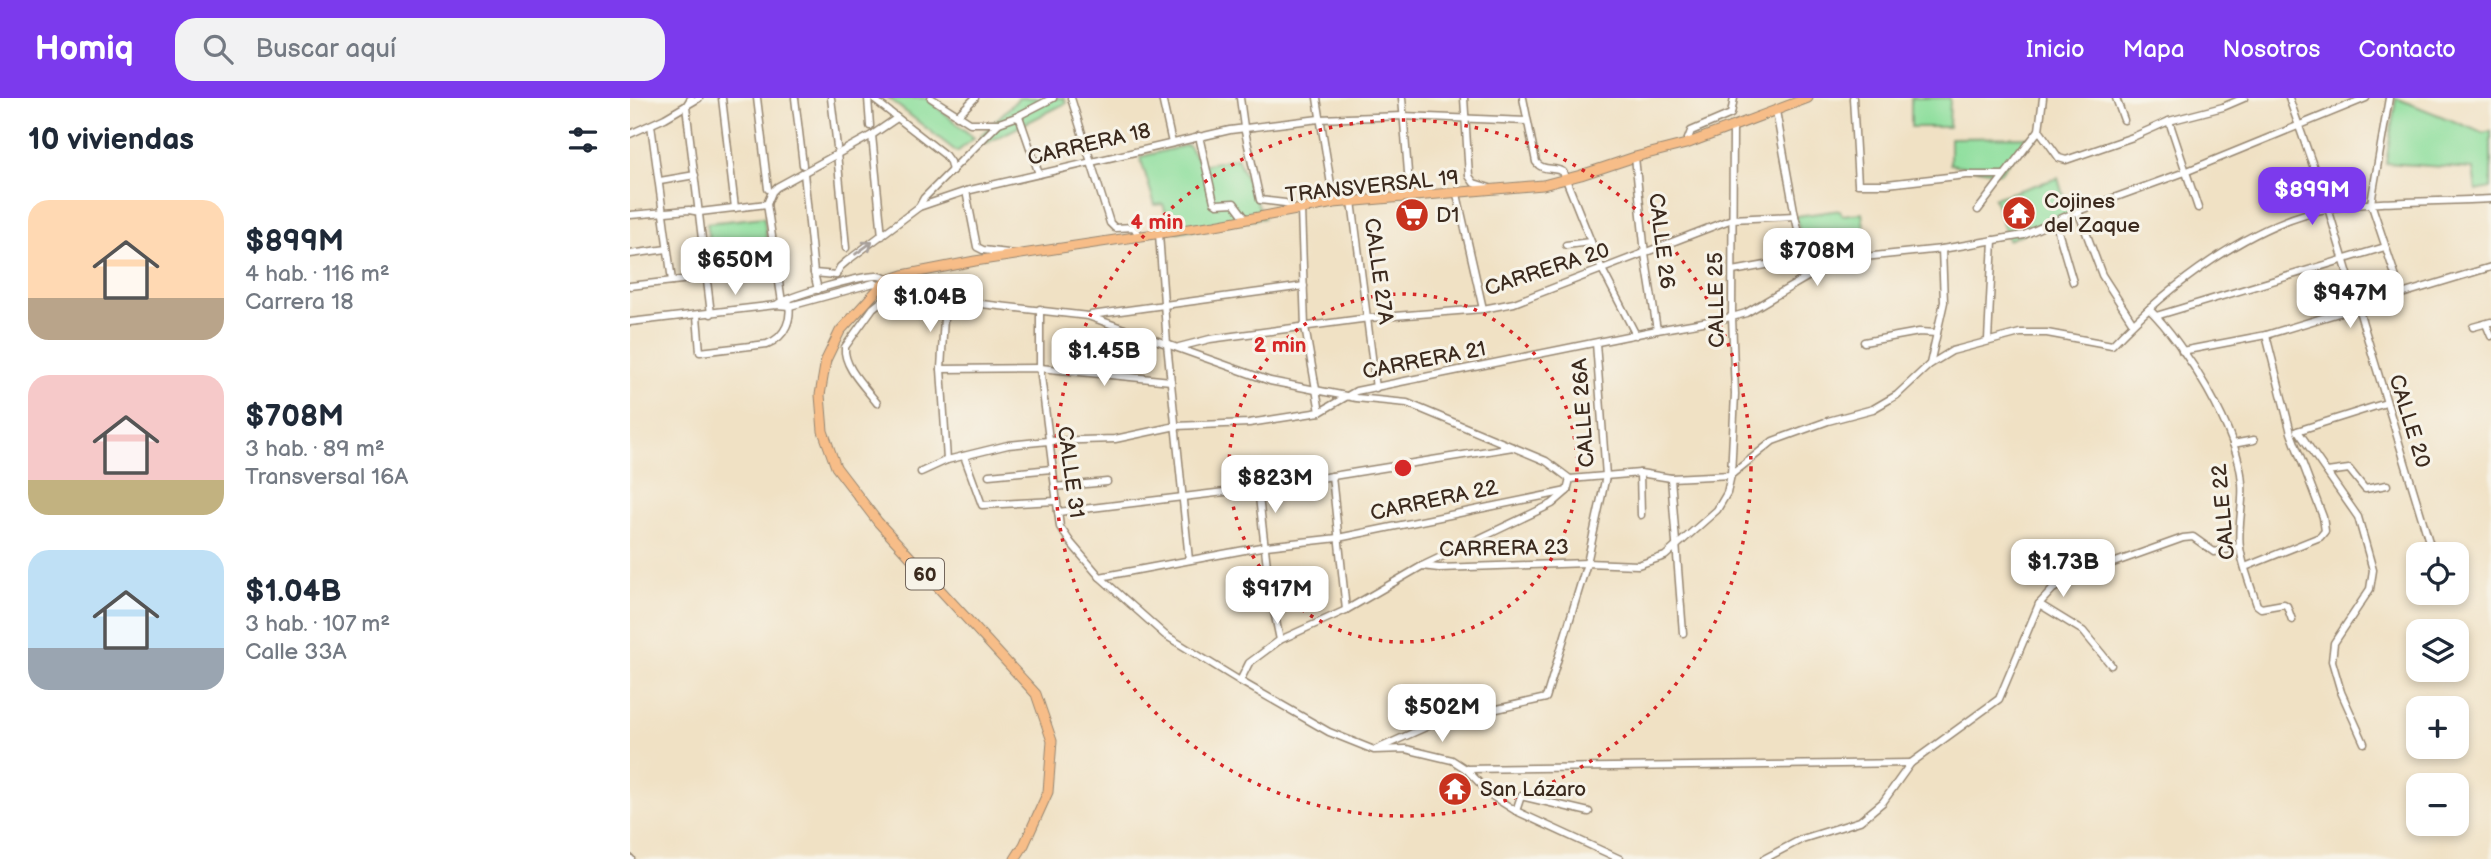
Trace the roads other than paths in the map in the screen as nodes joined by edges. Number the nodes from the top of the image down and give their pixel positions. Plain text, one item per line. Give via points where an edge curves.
1 (691, 98) edge
2 (699, 98) edge
3 (722, 98) edge
4 (757, 98) edge
5 (795, 98) edge
6 (831, 98) edge
7 (870, 98) edge
8 (931, 98) edge
9 (975, 98) edge
10 (1053, 98) edge
11 (1072, 98) edge
12 (1162, 98) edge
13 (1240, 98) edge
14 (1317, 98) edge
15 (1402, 98) edge
16 (1464, 98) edge
17 (1523, 98) edge
18 (1734, 98) edge
19 (1808, 98) edge
20 (1853, 98) edge
21 (2043, 98) edge
22 (2116, 98) edge
23 (2219, 98) edge
24 (2244, 98) edge
25 (2289, 98) edge
26 (2366, 98) edge
27 (2389, 98) edge
28 (686, 106) junction
29 (2223, 107) junction
30 (1776, 111) junction
31 (957, 116) junction
32 (1402, 117) junction
33 (897, 118) junction
34 (1018, 118) junction
35 (1319, 119) junction
36 (1464, 120) junction
37 (2124, 120) dead end
38 (1527, 121) junction
39 (2169, 121) junction
40 (999, 123) junction
41 (651, 125) junction
42 (870, 126) dead end
43 (1733, 126) junction
44 (2300, 126) junction
45 (1244, 127) junction
46 (2039, 130) junction
47 (630, 134) edge
48 (872, 135) junction
49 (1199, 136) junction
50 (1172, 142) junction
51 (1686, 144) junction
52 (837, 150) junction
53 (1635, 157) junction
54 (1091, 162) junction
55 (803, 164) dead end
56 (952, 171) junction
57 (2185, 172) junction
58 (804, 173) junction
59 (1039, 174) junction
60 (695, 175) junction
61 (2003, 175) junction
62 (1566, 179) junction
63 (660, 181) junction
64 (768, 189) dead end
65 (1496, 190) junction
66 (966, 191) junction
67 (1457, 194) junction
68 (1410, 197) junction
69 (2491, 199) edge
70 (1352, 201) junction
71 (1334, 203) junction
72 (2371, 203) junction
73 (767, 204) junction
74 (919, 207) junction
75 (734, 208) junction
76 (2198, 208) dead end
77 (2328, 208) junction
78 (1299, 209) junction
79 (1978, 210) dead end
80 (2078, 211) junction
81 (664, 212) junction
82 (700, 212) junction
83 (630, 215) edge
84 (1795, 216) junction
85 (1246, 219) junction
86 (1732, 219) junction
87 (2055, 221) junction
88 (1159, 234) junction
89 (881, 236) junction
90 (1139, 236) junction
91 (1993, 240) junction
92 (1590, 242) junction
93 (1566, 245) dead end
94 (2385, 247) junction
95 (846, 248) dead end
96 (1942, 248) junction
97 (667, 249) junction
98 (630, 254) edge
99 (1016, 254) junction
100 (1645, 254) junction
101 (1804, 258) junction
102 (2343, 260) junction
103 (2491, 267) edge
104 (777, 269) junction
105 (1602, 269) junction
106 (1733, 271) junction
107 (814, 273) junction
108 (836, 275) junction
109 (1809, 276) junction
110 (707, 278) junction
111 (672, 281) junction
112 (2073, 282) dead end
113 (839, 284) junction
114 (630, 286) edge
115 (888, 286) junction
116 (1304, 286) junction
117 (818, 290) junction
118 (2401, 293) junction
119 (945, 300) junction
120 (1164, 303) junction
121 (783, 304) junction
122 (2358, 306) junction
123 (1040, 309) junction
124 (1483, 309) junction
125 (2149, 309) junction
126 (710, 314) junction
127 (697, 316) junction
128 (1087, 316) junction
129 (2156, 316) junction
130 (1732, 317) junction
131 (1369, 318) junction
132 (630, 322) edge
133 (2133, 323) junction
134 (2488, 323) edge
135 (1305, 327) junction
136 (2473, 327) dead end
137 (1657, 330) junction
138 (1937, 333) junction
139 (1636, 334) junction
140 (2266, 335) junction
141 (2491, 336) edge
142 (1988, 340) junction
143 (1864, 342) dead end
144 (1596, 343) junction
145 (1167, 344) junction
146 (1179, 347) junction
147 (2182, 351) junction
148 (1930, 365) junction
149 (1040, 368) junction
150 (941, 369) junction
151 (1171, 381) junction
152 (1376, 388) junction
153 (1317, 390) junction
154 (1348, 396) junction
155 (877, 403) dead end
156 (2386, 403) junction
157 (1320, 412) junction
158 (1176, 426) junction
159 (2295, 432) junction
160 (2255, 440) dead end
161 (1048, 441) junction
162 (2233, 444) junction
163 (1515, 447) junction
164 (964, 456) junction
165 (947, 460) junction
166 (1051, 469) junction
167 (921, 472) dead end
168 (2327, 472) junction
169 (1640, 473) junction
170 (989, 475) dead end
171 (1731, 475) junction
172 (1332, 476) junction
173 (1606, 476) junction
174 (1671, 478) junction
175 (1570, 479) junction
176 (1107, 482) dead end
177 (2387, 485) dead end
178 (1055, 487) junction
179 (1258, 488) junction
180 (1567, 491) junction
181 (1184, 498) junction
182 (1056, 501) junction
183 (1058, 512) junction
184 (1641, 515) dead end
185 (1338, 538) junction
186 (2429, 542) edge
187 (1266, 545) junction
188 (2240, 547) junction
189 (1676, 548) junction
190 (1189, 559) junction
191 (1587, 563) junction
192 (1422, 566) junction
193 (2245, 567) junction
194 (1100, 577) junction
195 (2039, 604) junction
196 (1346, 610) junction
197 (2292, 620) dead end
198 (1683, 634) dead end
199 (1280, 640) junction
200 (2111, 665) dead end
201 (1240, 681) junction
202 (2364, 743) dead end
203 (1374, 750) junction
204 (1911, 763) junction
205 (1466, 769) junction
206 (1516, 811) junction
207 (1589, 812) dead end
208 (1015, 859) edge
209 (1620, 859) edge
210 (1764, 859) edge

1 - 28 street
2 - 28 street
3 - 75 street
4 - 64 street
5 - 55 street
6 - 52 street
7 - 33 street
7 - 42 street
8 - 31 street
9 - 31 street
10 - 34 street
11 - 54 street
12 - 50 street
13 - 45 street
14 - 35 street
15 - 32 street
16 - 36 street
17 - 38 street
18 - 51 street via 1731,114 1691,131
19 - 30 main road, TRANSVERSAL 19
20 - 61 street via 1858,184
21 - 46 street
22 - 37 street
23 - 29 street
24 - 29 street
25 - 44 street, CALLE 20
26 - 44 street, CARRERA 21
27 - 72 street
28 - 41 street
28 - 60 street
29 - 39 street
30 - 43 main road, TRANSVERSAL 19
30 - 84 street
31 - 40 street via 970,123
32 - 35 street, CARRERA 18
32 - 36 street, CARRERA 18
32 - 68 street
33 - 48 street
33 - 56 street via 945,155
34 - 40 street
34 - 59 street
35 - 45 street, CARRERA 18
35 - 71 street
36 - 38 street, CARRERA 18
36 - 65 street via 1469,176 1474,183
38 - 62 street via 1538,166 1558,169
39 - 46 street via 2062,160
39 - 57 street
40 - 56 street
41 - 47 street
41 - 63 street
43 - 51 main road, TRANSVERSAL 19
43 - 86 street, CALLE 25
44 - 57 street, CARRERA 21
44 - 77 street, CALLE 20
45 - 49 street, CARRERA 18
45 - 78 street via 1260,200 1285,202
46 - 61 street
48 - 52 street
48 - 89 street
49 - 50 street, CARRERA 18
49 - 85 street via 1215,203 1234,203
50 - 54 street, CARRERA 18
51 - 53 main road, TRANSVERSAL 19
52 - 58 street
52 - 95 street
53 - 62 main road, TRANSVERSAL 19
53 - 100 street, CALLE 26
54 - 59 street, CARRERA 18
54 - 90 street via 1112,227 1134,227
56 - 74 street
57 - 76 street
57 - 80 street, CARRERA 21
58 - 73 street via 777,187
58 - 107 street
59 - 66 street, CARRERA 18
60 - 63 street
60 - 82 street
61 - 79 street
62 - 65 main road, TRANSVERSAL 19
62 - 92 street
63 - 81 street
65 - 67 main road, TRANSVERSAL 19
66 - 74 street, CARRERA 18
66 - 99 street via 977,247
67 - 68 main road, TRANSVERSAL 19
67 - 124 street
68 - 70 main road, TRANSVERSAL 19
69 - 72 street
70 - 71 main road, TRANSVERSAL 19
70 - 131 street, CALLE 27A
71 - 78 main road, TRANSVERSAL 19
72 - 77 street
72 - 94 street
73 - 75 street
73 - 104 street
74 - 89 street, CARRERA 18
75 - 82 street
77 - 102 street, CALLE 20
77 - 125 street via 2262,231 2178,283
78 - 85 main road, TRANSVERSAL 19
78 - 116 street
80 - 87 street, CARRERA 21
80 - 133 street via 2102,275
81 - 82 street
81 - 83 street
81 - 97 street
82 - 110 street
84 - 86 street, CARRERA 20
84 - 101 street
85 - 88 main road, TRANSVERSAL 19
86 - 100 street, CARRERA 20
86 - 106 street, CALLE 25
87 - 91 street, CARRERA 21 via 2024,235
87 - 112 street
88 - 90 main road, TRANSVERSAL 19
88 - 120 street
108 -> 89 street, CARRERA 18
90 - 99 main road, TRANSVERSAL 19
91 - 96 street, CARRERA 21
91 - 142 street
92 - 93 street
92 - 105 street
94 - 102 street
94 - 118 street
96 - 109 street, CARRERA 21 via 1864,257
96 - 138 street via 1944,302
97 - 98 street
97 - 111 street
99 - 115 main road, TRANSVERSAL 19 via 915,272
100 - 105 street, CARRERA 20
100 - 137 street, CALLE 26
101 - 106 street
101 - 109 street
102 - 122 street, CALLE 20
102 - 129 street
103 - 118 street
104 - 110 street
104 - 121 street
105 - 124 street, CARRERA 20 via 1514,303
105 - 139 street
106 - 130 street, CALLE 25
107 - 108 street
107 - 117 street
108 - 113 street
109 - 130 street, CARRERA 21
110 - 111 street
110 - 126 street
111 - 114 street
113 - 115 street via 876,275
113 - 117 street
115 - 119 street
115 - 121 street via 866,284
115 - 155 street via 844,354
115 - 208 main road, 60 via 840,331 826,360 820,395 823,431 836,467 878,522 1037,694 1052,741 1048,792
116 - 120 street
116 - 135 street
117 - 121 street
118 - 122 street
119 - 123 street
119 - 150 street
120 - 128 street
120 - 145 street
121 - 126 street
121 - 127 street via 790,316 777,340 767,344 701,352
122 - 140 street
122 - 156 street, CALLE 20
123 - 128 street
123 - 149 street, CALLE 31
124 - 131 street, CARRERA 20
125 - 129 street, CALLE 22
125 - 133 street
126 - 127 street
127 - 132 street
128 - 145 street
129 - 147 street, CALLE 22
130 - 137 street, CARRERA 21
130 - 171 street, CALLE 25
131 - 135 street, CARRERA 20
131 - 152 street, CALLE 27A
133 - 142 street via 2112,345 2047,332
134 - 136 street
134 - 141 street
135 - 146 street, CARRERA 20 via 1210,338
135 - 153 street
137 - 139 street, CARRERA 21
138 - 143 street
138 - 148 street
139 - 144 street, CARRERA 21
140 - 147 street
140 - 159 street
142 - 148 street via 1952,351
144 - 152 street, CARRERA 21
144 - 173 street, CALLE 26A
145 - 146 street
145 - 151 street
146 - 153 street via 1270,381
147 - 162 street, CALLE 22 via 2215,403
148 - 171 street via 1897,395 1872,409 1773,441
149 - 150 street
149 - 151 street
149 - 161 street, CALLE 31
150 - 165 street
151 - 158 street
152 - 154 street, CARRERA 21
153 - 154 street
153 - 157 street
154 - 157 street, CARRERA 21
154 - 163 street via 1406,403
156 - 159 street
156 - 186 street, CALLE 20
157 - 158 street, CARRERA 21 via 1249,423
158 - 161 street, CARRERA 21 via 1115,439
158 - 181 street
159 - 168 street
159 - 193 street via 2325,531
160 - 162 street
161 - 164 street, CARRERA 21
161 - 166 street, CALLE 31
162 - 188 street, CALLE 22 via 2243,484
163 - 172 street
163 - 175 street
164 - 165 street, CARRERA 21
164 - 182 street via 982,505
165 - 167 street, CARRERA 21
166 - 170 street
166 - 178 street, CALLE 31
168 - 177 street via 2348,469 2365,489
168 - 202 street via 2358,517 2373,570 2370,589 2334,643 2332,661 2340,692
169 - 173 street
169 - 174 street
169 - 184 street
171 - 174 street
171 - 189 street, CARRERA 23 via 1717,510
172 - 179 street
172 - 185 street
173 - 175 street
173 - 191 street, CALLE 26A
174 - 189 street
175 - 180 street
176 - 178 street
178 - 182 street, CALLE 31
179 - 181 street
179 - 187 street
180 - 185 street, CARRERA 22
180 - 192 street via 1552,503
181 - 183 street
181 - 190 street
182 - 183 street, CALLE 31
183 - 194 street, CALLE 31 via 1065,535
185 - 187 street, CARRERA 22
185 - 196 street
187 - 190 street, CARRERA 22
187 - 199 street
188 - 193 street, CALLE 22
188 - 195 street via 2214,552 2193,537 2183,538 2074,577
189 - 191 street, CARRERA 23 via 1639,565
189 - 198 street
190 - 194 street, CARRERA 22
191 - 192 street, CARRERA 23
191 - 203 street, CALLE 26A via 1546,698 1435,723
192 - 196 street
193 - 197 street, CALLE 22 via 2257,605 2284,604
194 - 201 street, CALLE 31 via 1165,635
195 - 200 street via 2083,631
195 - 204 street via 1999,699
196 - 199 street
199 - 201 street via 1249,663
201 - 203 street, CALLE 31 via 1329,732
203 - 205 street via 1406,750
204 - 205 street
204 - 210 street via 1883,802 1860,821 1802,839
205 - 206 street via 1492,796
206 - 207 street via 1521,796
206 - 209 street

